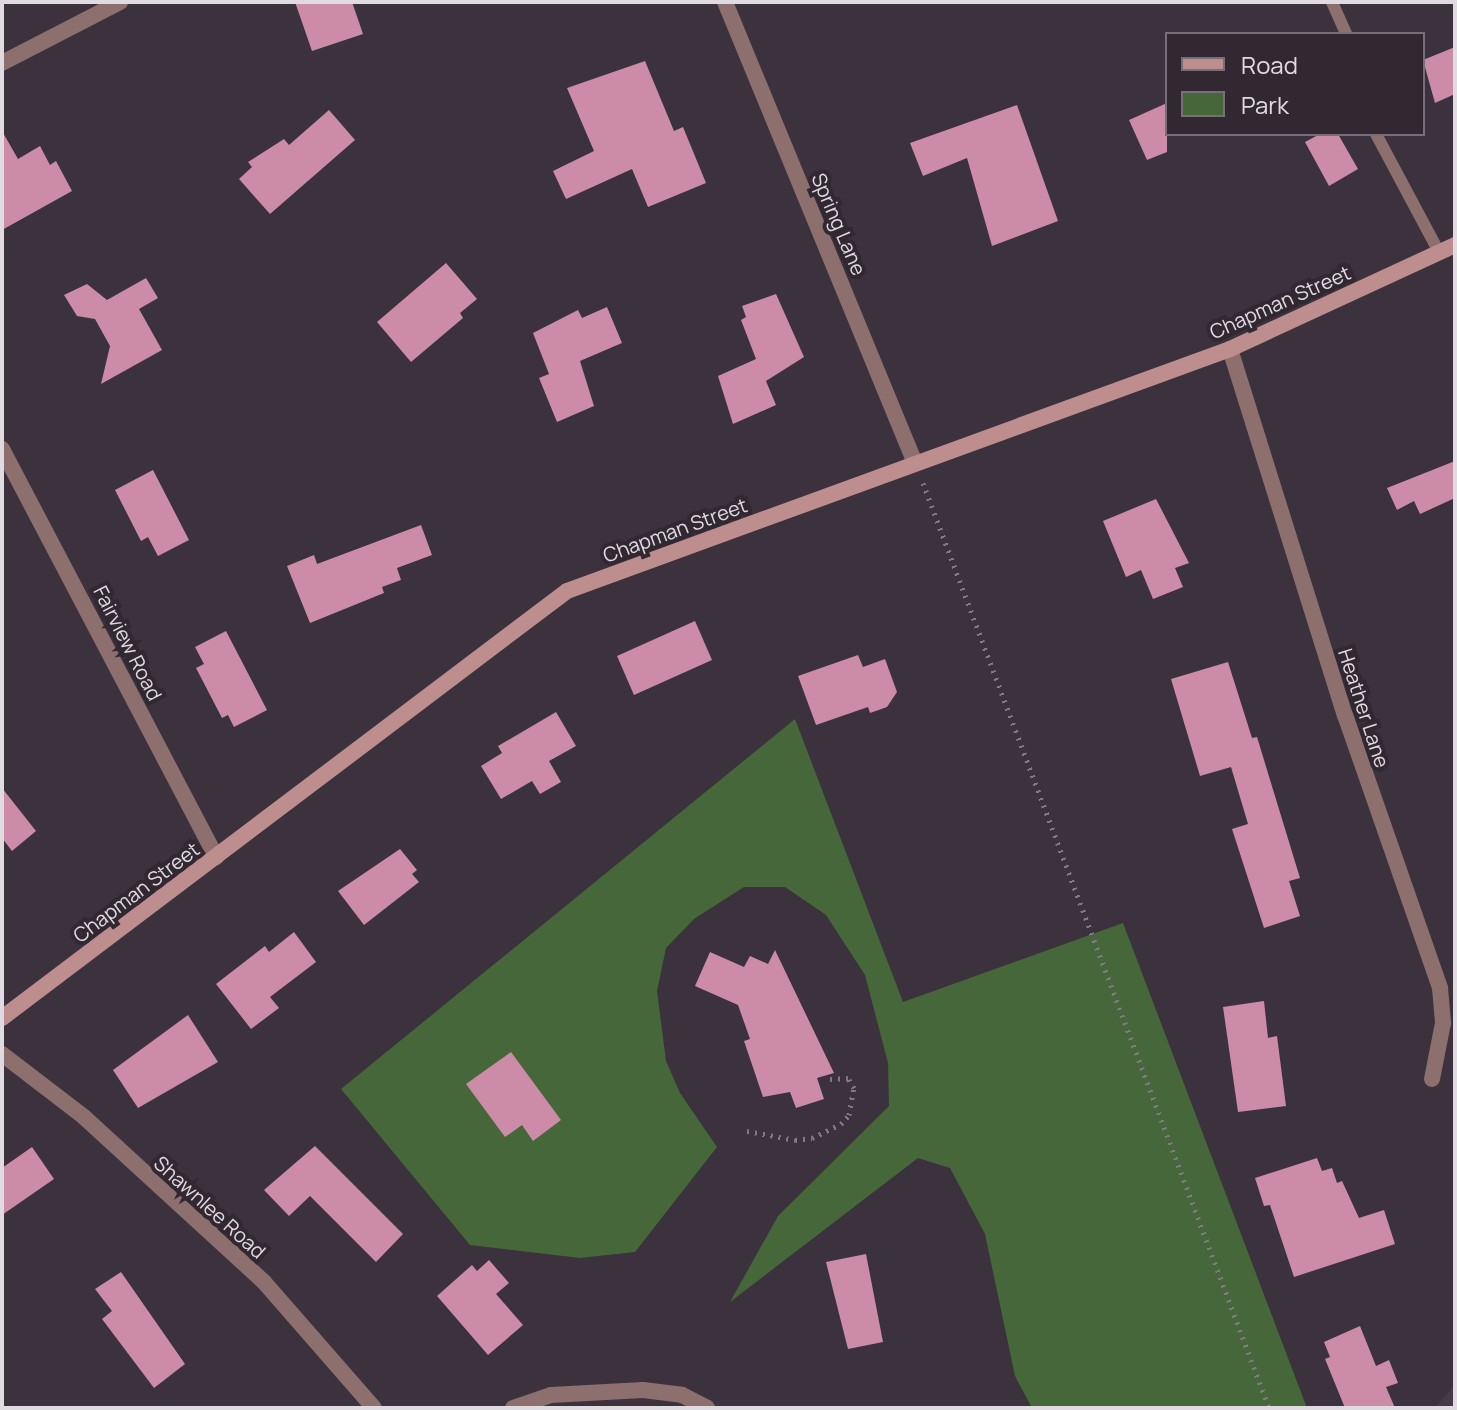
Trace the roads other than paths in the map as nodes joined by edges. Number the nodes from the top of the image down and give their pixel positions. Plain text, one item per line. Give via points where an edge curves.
1 (120, 2) edge
2 (725, 2) edge
3 (1332, 2) edge
4 (1345, 32) edge
5 (2, 63) edge
6 (1377, 136) edge
7 (1455, 245) edge
8 (1439, 252) junction
9 (1230, 349) junction
10 (2, 449) edge
11 (915, 463) junction
12 (216, 857) junction
13 (2, 1018) edge
14 (2, 1054) edge
15 (1432, 1079) dead end
16 (374, 1408) edge
17 (513, 1408) edge
18 (707, 1408) edge

1 - 5 street
2 - 11 street, Spring Lane
3 - 4 lane
6 - 8 lane
7 - 8 street, Chapman Street
8 - 9 street, Chapman Street
9 - 11 street, Chapman Street
9 - 15 street, Heather Lane via 1345,715 1440,988 1443,1023
10 - 12 street, Fairview Road
11 - 12 street, Chapman Street via 567,591
12 - 13 street, Chapman Street
14 - 16 street, Shawnlee Road via 84,1117 264,1282
17 - 18 street via 551,1395 643,1390 682,1395

